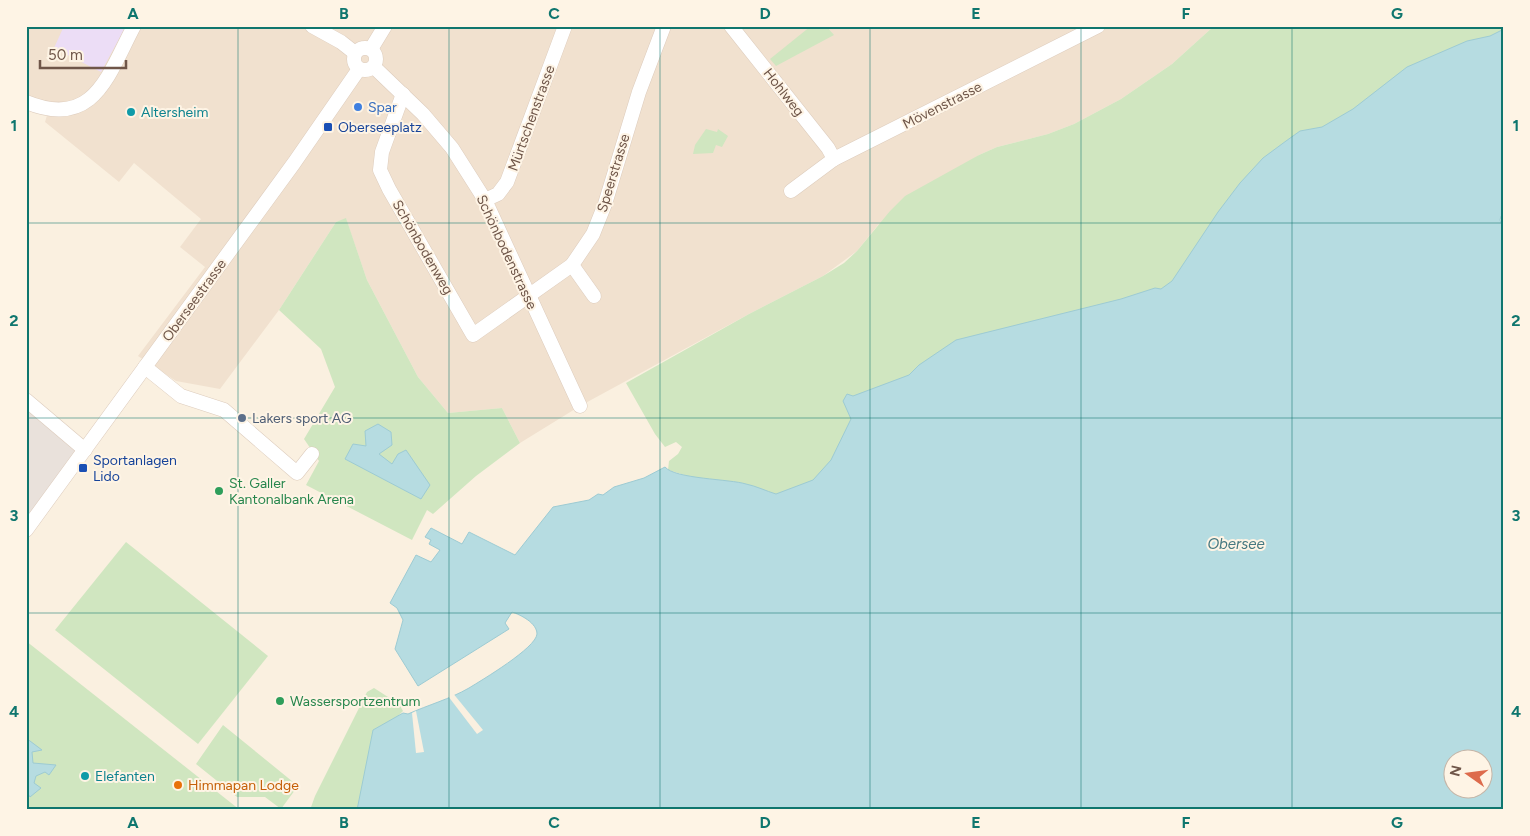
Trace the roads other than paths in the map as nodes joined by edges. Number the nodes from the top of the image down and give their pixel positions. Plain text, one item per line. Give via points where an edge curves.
1 (134, 26) edge
2 (312, 26) edge
3 (385, 26) edge
4 (565, 26) edge
5 (664, 26) edge
6 (731, 26) edge
7 (1098, 26) edge
8 (1081, 30) edge
9 (372, 50) junction
10 (355, 53) junction
11 (374, 67) junction
12 (359, 68) junction
13 (403, 94) junction
14 (26, 102) edge
15 (834, 159) junction
16 (791, 191) dead end
17 (485, 200) junction
18 (572, 265) junction
19 (594, 296) dead end
20 (529, 297) junction
21 (144, 367) junction
22 (26, 400) edge
23 (580, 406) dead end
24 (85, 450) junction
25 (312, 454) dead end
26 (26, 530) edge

1 - 14 street via 110,73 94,96 80,106 66,110 49,109
2 - 10 street
3 - 9 street
4 - 17 street, Mürtschenstrasse via 507,182 498,194
5 - 18 street, Speerstrasse via 638,92 605,204 593,234
6 - 15 street, Hohlweg
7 - 8 street, Mövenstrasse
8 - 15 street, Mövenstrasse
9 - 10 street via 362,48
9 - 11 street via 376,58
10 - 12 street via 354,61
11 - 12 street
11 - 13 street, Schönbodenstrasse
12 - 21 street, Oberseestrasse via 294,164
13 - 17 street, Schönbodenstrasse via 452,148
13 - 20 street, Schönbodenweg via 382,152 380,170 473,335
15 - 16 street, Mövenstrasse
17 - 20 street, Schönbodenstrasse
18 - 19 street
18 - 20 street, Speerstrasse
20 - 23 street, Schönbodenstrasse
21 - 24 street, Oberseestrasse
21 - 25 street via 181,396 224,410 297,473
22 - 24 street
24 - 26 street, Oberseestrasse

